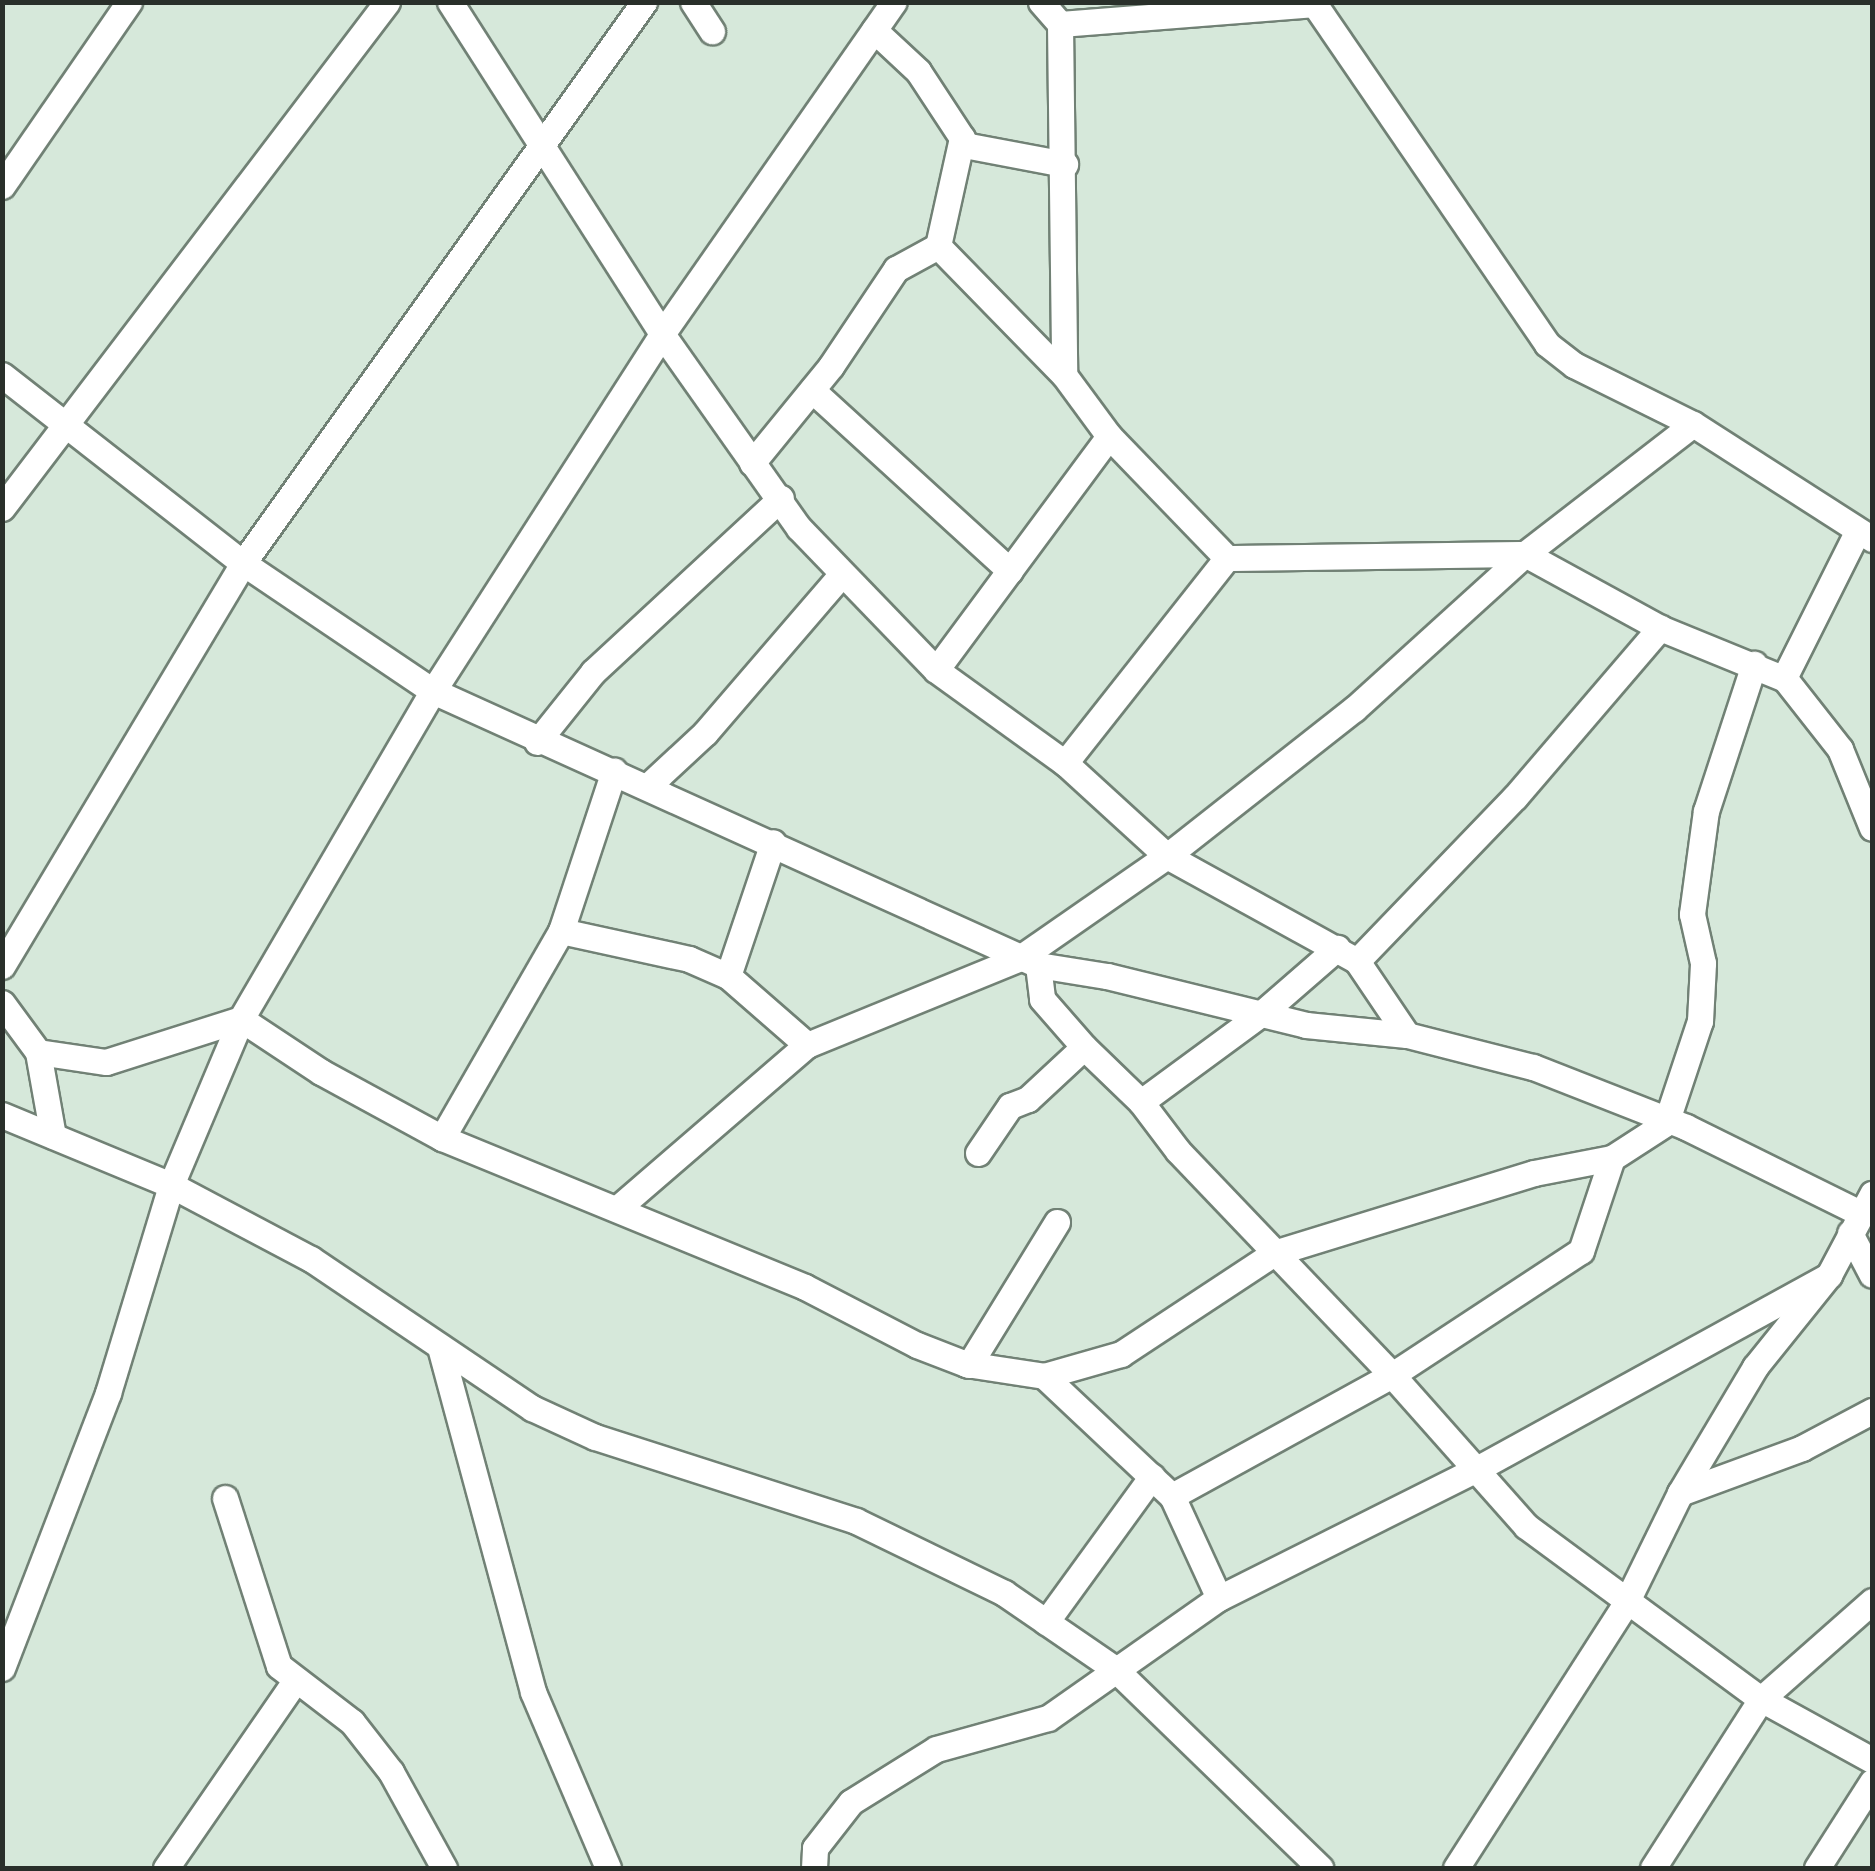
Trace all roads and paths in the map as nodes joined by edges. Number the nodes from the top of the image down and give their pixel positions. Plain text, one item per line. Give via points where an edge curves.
1 (130, 2) edge
2 (387, 2) edge
3 (450, 2) edge
4 (644, 2) edge
5 (692, 2) edge
6 (894, 2) edge
7 (1041, 2) edge
8 (1314, 3) edge
9 (1060, 24) junction
10 (874, 30) junction
11 (712, 31) dead end
12 (541, 139) junction
13 (964, 145) junction
14 (1065, 164) junction
15 (2, 186) edge
16 (938, 246) junction
17 (662, 334) junction
18 (2, 374) edge
19 (1064, 375) junction
20 (812, 390) junction
21 (63, 423) junction
22 (1693, 424) junction
23 (1109, 436) junction
24 (752, 463) junction
25 (781, 498) junction
26 (2, 508) edge
27 (1865, 536) edge
28 (1525, 554) junction
29 (1227, 558) junction
30 (242, 563) junction
31 (1010, 570) junction
32 (842, 575) junction
33 (1660, 628) junction
34 (1754, 664) junction
35 (936, 670) junction
36 (1784, 678) junction
37 (434, 691) junction
38 (537, 742) junction
39 (1065, 763) junction
40 (614, 771) junction
41 (648, 786) junction
42 (1872, 828) edge
43 (774, 842) junction
44 (1167, 856) junction
45 (561, 931) junction
46 (1347, 954) junction
47 (1029, 962) junction
48 (2, 966) edge
49 (728, 976) junction
50 (2, 1004) edge
51 (1261, 1014) junction
52 (241, 1018) junction
53 (1408, 1036) junction
54 (807, 1044) junction
55 (1084, 1048) junction
56 (38, 1052) junction
57 (1141, 1102) junction
58 (2, 1116) edge
59 (1666, 1124) junction
60 (53, 1136) junction
61 (442, 1138) junction
62 (978, 1153) dead end
63 (1612, 1158) junction
64 (170, 1186) junction
65 (619, 1207) junction
66 (1865, 1209) edge
67 (1057, 1222) dead end
68 (1274, 1253) junction
69 (1829, 1275) junction
70 (1872, 1275) edge
71 (440, 1346) junction
72 (969, 1365) junction
73 (1392, 1375) junction
74 (1044, 1376) junction
75 (1872, 1412) edge
76 (1474, 1470) junction
77 (1152, 1476) junction
78 (1680, 1493) junction
79 (1172, 1496) junction
80 (225, 1498) dead end
81 (1219, 1598) junction
82 (1624, 1605) junction
83 (1868, 1613) edge
84 (1046, 1622) junction
85 (2, 1668) edge
86 (1115, 1669) junction
87 (295, 1681) junction
88 (1761, 1699) junction
89 (1872, 1760) edge
90 (1872, 1782) edge
91 (166, 1868) edge
92 (444, 1868) edge
93 (608, 1868) edge
94 (814, 1868) edge
95 (1320, 1868) edge
96 (1456, 1868) edge
97 (1653, 1868) edge
98 (1818, 1868) edge

1 - 15 street
2 - 21 street
3 - 12 street
4 - 12 street
5 - 11 street
6 - 10 street
7 - 9 street
8 - 9 street
8 - 22 street via 1546,344 1574,365
9 - 14 street
10 - 13 street via 918,72
10 - 17 street
12 - 17 street
12 - 30 street
13 - 14 street
13 - 16 street
14 - 19 street
16 - 19 street
16 - 20 street via 896,269
17 - 24 street
17 - 37 street
18 - 21 street
19 - 23 street
20 - 24 street
20 - 31 street
21 - 26 street
21 - 30 street
22 - 27 street
22 - 28 street
23 - 29 street
23 - 31 street
24 - 25 street
25 - 32 street
25 - 38 street via 593,672
27 - 36 street
28 - 29 street
28 - 33 street
28 - 44 street via 1354,709
29 - 39 street
30 - 37 street
30 - 48 street
31 - 35 street
32 - 35 street
32 - 41 street via 706,733
33 - 34 street
33 - 46 street via 1515,797
34 - 36 street
34 - 59 street via 1706,811 1692,914 1703,963 1700,1021
35 - 39 street
36 - 42 street via 1840,749
37 - 38 street
37 - 52 street
38 - 40 street
39 - 44 street
40 - 41 street
40 - 45 street
41 - 43 street
43 - 47 street
43 - 49 street
44 - 46 street
44 - 47 street
45 - 49 street via 689,959
45 - 61 street
46 - 51 street
46 - 53 street
47 - 51 street
47 - 54 street
47 - 55 street via 1042,999
49 - 54 street
50 - 56 street
51 - 53 street
51 - 57 street
52 - 56 street via 106,1062
52 - 61 street via 320,1072
52 - 64 street
53 - 59 street via 1533,1067
54 - 65 street
55 - 57 street
55 - 62 street via 1028,1099 1010,1106
56 - 60 street
57 - 68 street via 1178,1152
58 - 60 street
59 - 63 street
59 - 66 street
60 - 64 street
61 - 65 street
63 - 68 street via 1534,1173
63 - 73 street via 1581,1250
64 - 71 street via 311,1259
64 - 85 street via 108,1394
65 - 72 street
66 - 69 street
66 - 70 street
67 - 72 street
68 - 73 street
68 - 74 street via 1121,1354
69 - 76 street
69 - 78 street via 1755,1367
71 - 84 street via 548,1416 856,1520 989,1585
71 - 93 street via 534,1692
72 - 74 street
73 - 76 street
73 - 79 street
74 - 77 street
75 - 78 street via 1802,1448
76 - 81 street
76 - 82 street via 1526,1526
77 - 79 street
77 - 84 street
78 - 82 street
79 - 81 street
80 - 87 street via 279,1666
81 - 86 street
82 - 88 street
82 - 96 street
83 - 88 street
84 - 86 street
86 - 94 street via 1048,1718 936,1749 851,1802 815,1848
86 - 95 street
87 - 91 street
87 - 92 street via 352,1722 391,1772
88 - 89 street
88 - 97 street
90 - 98 street

